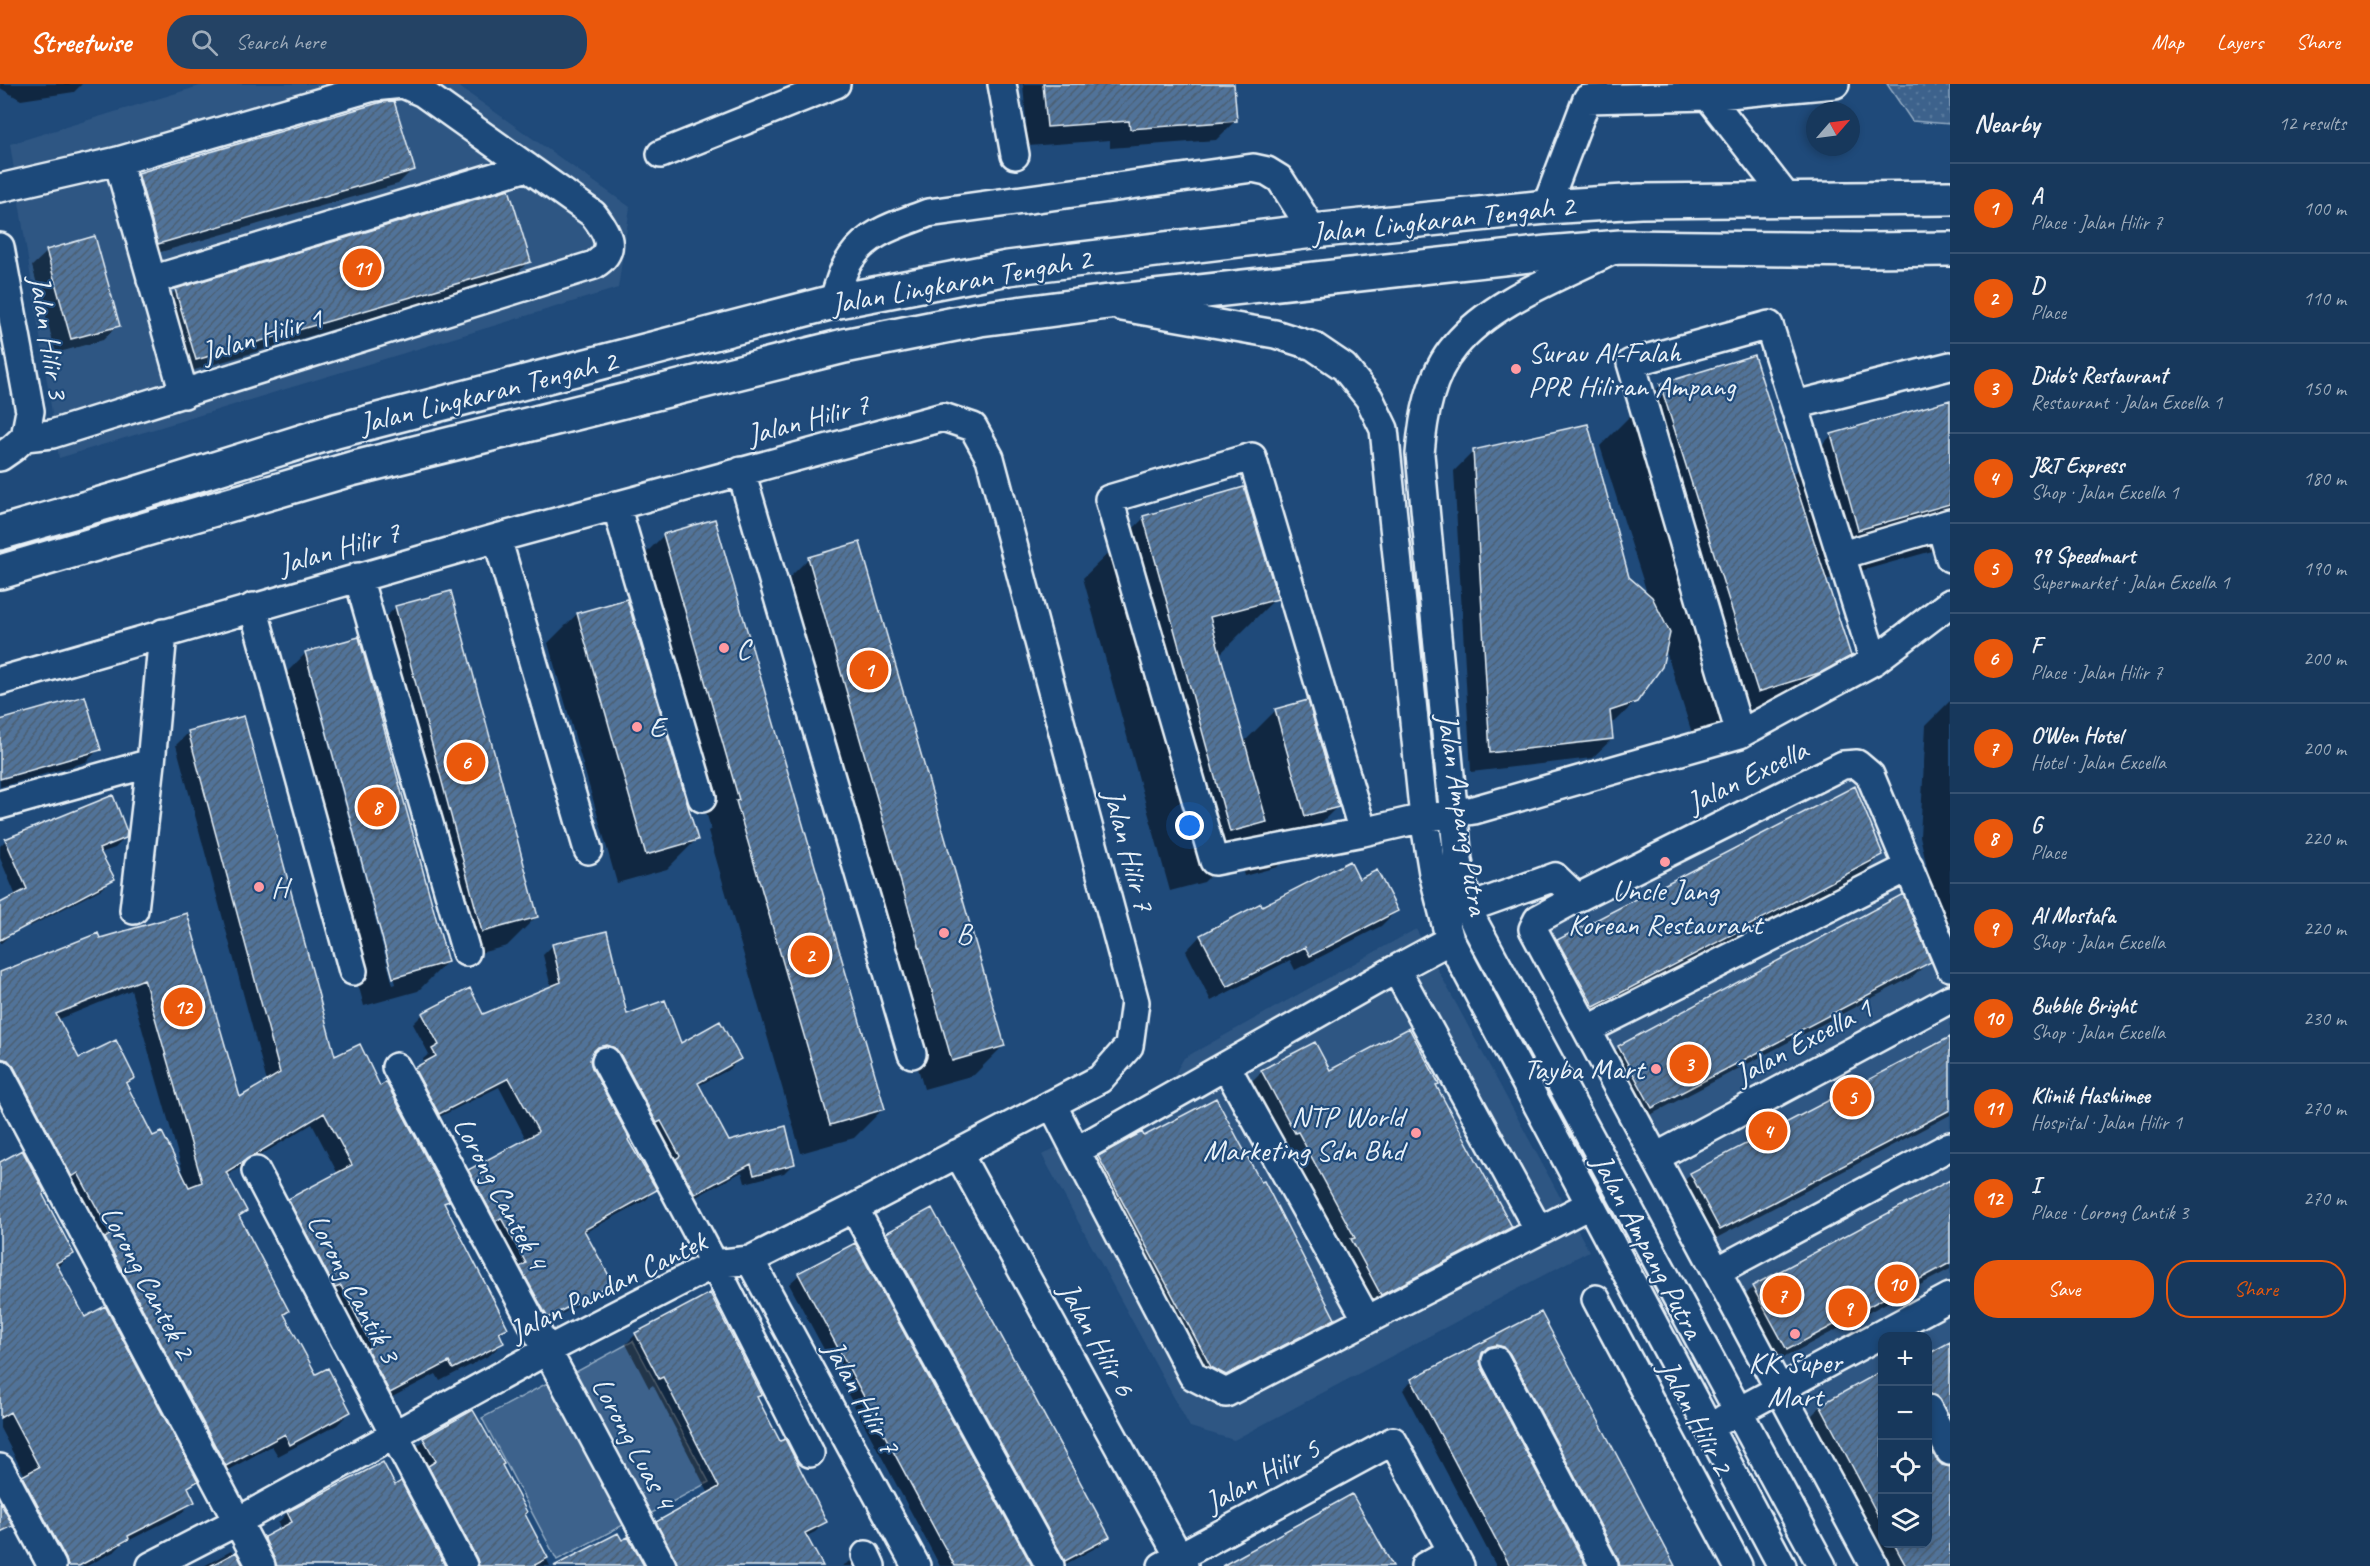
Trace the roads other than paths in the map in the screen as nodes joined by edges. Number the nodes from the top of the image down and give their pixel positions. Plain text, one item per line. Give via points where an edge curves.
1 (836, 84) edge
2 (1002, 84) edge
3 (1835, 84) edge
4 (1586, 91) edge
5 (1708, 96) junction
6 (661, 154) dead end
7 (1015, 155) dead end
8 (118, 161) junction
9 (527, 167) junction
10 (0, 188) edge
11 (1787, 198) junction
12 (1950, 198) edge
13 (1546, 207) junction
14 (1313, 231) junction
15 (0, 247) edge
16 (1621, 247) junction
17 (1950, 249) edge
18 (151, 280) junction
19 (833, 302) junction
20 (1100, 303) junction
21 (1950, 366) edge
22 (184, 394) junction
23 (1795, 405) junction
24 (25, 437) junction
25 (0, 457) edge
26 (741, 471) junction
27 (616, 505) junction
28 (1945, 524) edge
29 (0, 533) edge
30 (497, 537) junction
31 (1842, 555) junction
32 (1950, 558) edge
33 (0, 572) edge
34 (358, 577) junction
35 (1950, 603) edge
36 (253, 607) junction
37 (163, 633) junction
38 (1874, 662) junction
39 (0, 681) edge
40 (1740, 734) junction
41 (151, 763) junction
42 (702, 798) dead end
43 (0, 805) edge
44 (1453, 813) junction
45 (1424, 818) junction
46 (1363, 832) junction
47 (588, 850) dead end
48 (1909, 867) junction
49 (1577, 898) junction
50 (1468, 908) junction
51 (134, 910) dead end
52 (1450, 940) junction
53 (466, 952) dead end
54 (1950, 967) edge
55 (1395, 969) junction
56 (352, 971) dead end
57 (1950, 999) edge
58 (1589, 1029) junction
59 (912, 1054) dead end
60 (606, 1061) dead end
61 (1226, 1066) junction
62 (396, 1067) dead end
63 (0, 1074) edge
64 (1100, 1079) joint
65 (1052, 1104) junction
66 (1950, 1146) edge
67 (1076, 1151) junction
68 (958, 1153) junction
69 (1656, 1157) junction
70 (256, 1171) dead end
71 (1589, 1205) junction
72 (854, 1208) junction
73 (1539, 1232) junction
74 (750, 1260) junction
75 (714, 1264) junction
76 (1717, 1271) junction
77 (1950, 1297) edge
78 (1596, 1299) dead end
79 (1367, 1320) junction
80 (1890, 1332) edge
81 (1878, 1339) edge
82 (548, 1350) junction
83 (1496, 1361) dead end
84 (1781, 1389) junction
85 (1740, 1411) junction
86 (1932, 1417) edge
87 (1708, 1428) junction
88 (394, 1435) junction
89 (1950, 1451) edge
90 (810, 1453) dead end
91 (0, 1468) edge
92 (238, 1521) junction
93 (1456, 1558) edge
94 (1175, 1563) edge
95 (52, 1566) edge
96 (151, 1566) edge
97 (261, 1566) edge
98 (463, 1566) edge
99 (662, 1566) edge
100 (916, 1566) edge
101 (1050, 1566) edge
102 (1425, 1566) edge
103 (1604, 1566) edge
104 (1738, 1566) edge
105 (1782, 1566) edge
106 (1822, 1566) edge
107 (1874, 1566) edge

1 - 6 street
2 - 7 street
3 - 5 street
4 - 5 street
4 - 13 street
5 - 11 street
8 - 9 street via 374,87 403,84 423,93
8 - 10 street
8 - 18 street
9 - 18 street
9 - 22 street, Jalan Hilir 1 via 593,214 605,229 609,248 606,258
11 - 12 highway, Jalan Lingkaran Tengah 2
11 - 13 highway, Jalan Lingkaran Tengah 2
13 - 14 highway, Jalan Lingkaran Tengah 2
14 - 19 highway, Jalan Lingkaran Tengah 2 via 1008,268
14 - 19 street via 1280,179 1253,168 928,213 865,241 850,259
15 - 24 street, Jalan Hilir 3 via 30,411
16 - 17 highway, Jalan Lingkaran Tengah 2
16 - 20 highway, Jalan Lingkaran Tengah 2
16 - 44 street, Jalan Ampang Putra via 1512,300 1481,320 1454,346 1436,378 1424,416 1420,453
18 - 22 street
19 - 29 highway, Jalan Lingkaran Tengah 2 via 336,431
20 - 33 highway, Jalan Lingkaran Tengah 2 via 980,319 768,364 351,469
20 - 45 street, Jalan Ampang Putra via 1275,334 1313,346 1344,367 1369,398 1384,429
21 - 23 street
22 - 24 street, Jalan Hilir 1 via 52,434
23 - 31 street
23 - 40 street via 1769,325 1630,363
24 - 25 street
26 - 27 street, Jalan Hilir 7
26 - 59 street
26 - 64 street, Jalan Hilir 7 via 943,417 973,427 990,458 1135,1002 1129,1046
27 - 30 street, Jalan Hilir 7
27 - 42 street
28 - 31 street
28 - 32 street
30 - 34 street, Jalan Hilir 7
30 - 47 street
31 - 38 street
34 - 36 street, Jalan Hilir 7
34 - 53 street
35 - 38 street
36 - 37 street, Jalan Hilir 7
36 - 56 street
37 - 39 street, Jalan Hilir 7
37 - 41 street
38 - 40 street
40 - 44 street
41 - 43 street
41 - 51 street
44 - 45 street
44 - 50 street, Jalan Ampang Putra
45 - 46 street
45 - 52 street, Jalan Ampang Putra
46 - 46 street via 1214,861 1109,500 1252,457
48 - 49 street, Jalan Excella via 1870,775 1857,764 1843,765
48 - 54 street, Jalan Excella
48 - 58 street
49 - 50 street via 1556,877
49 - 58 street, Jalan Excella via 1538,920 1533,929
50 - 85 street, Jalan Ampang Putra
52 - 55 street
52 - 71 street, Jalan Ampang Putra
55 - 61 street
55 - 73 street
57 - 69 street, Jalan Excella 1
58 - 69 street
60 - 75 street
61 - 67 street
61 - 79 street
62 - 82 street, Lorong Cantek 4
63 - 92 street, Lorong Cantek 2
64 - 65 street, Jalan Pandan Cantek
65 - 67 street
65 - 68 street, Jalan Pandan Cantek
66 - 76 street
67 - 79 street via 1193,1376 1226,1393
68 - 72 street, Jalan Pandan Cantek
68 - 94 street, Jalan Hilir 6
69 - 76 street
70 - 88 street, Lorong Cantik 3
71 - 73 street
71 - 87 street, Jalan Ampang Putra
72 - 74 street, Jalan Pandan Cantek
72 - 101 street
73 - 79 street
74 - 75 street, Jalan Pandan Cantek
74 - 100 street, Jalan Hilir 7
75 - 82 street, Jalan Pandan Cantek
75 - 90 street
76 - 84 street
77 - 80 street
78 - 104 street, Jalan Hilir 2
81 - 84 street
82 - 88 street, Jalan Pandan Cantek
82 - 99 street, Lorong Luas 4
83 - 103 street
84 - 85 street
84 - 107 street
85 - 87 street
85 - 106 street, Jalan Ampang Putra
86 - 89 street
87 - 105 street, Jalan Ampang Putra
88 - 92 street, Jalan Pandan Cantek
88 - 98 street, Lorong Cantik 3
91 - 95 street
92 - 96 street, Jalan Pandan Cantek
92 - 97 street, Lorong Cantek 2
93 - 94 street, Jalan Hilir 5 via 1393,1441
93 - 102 street

